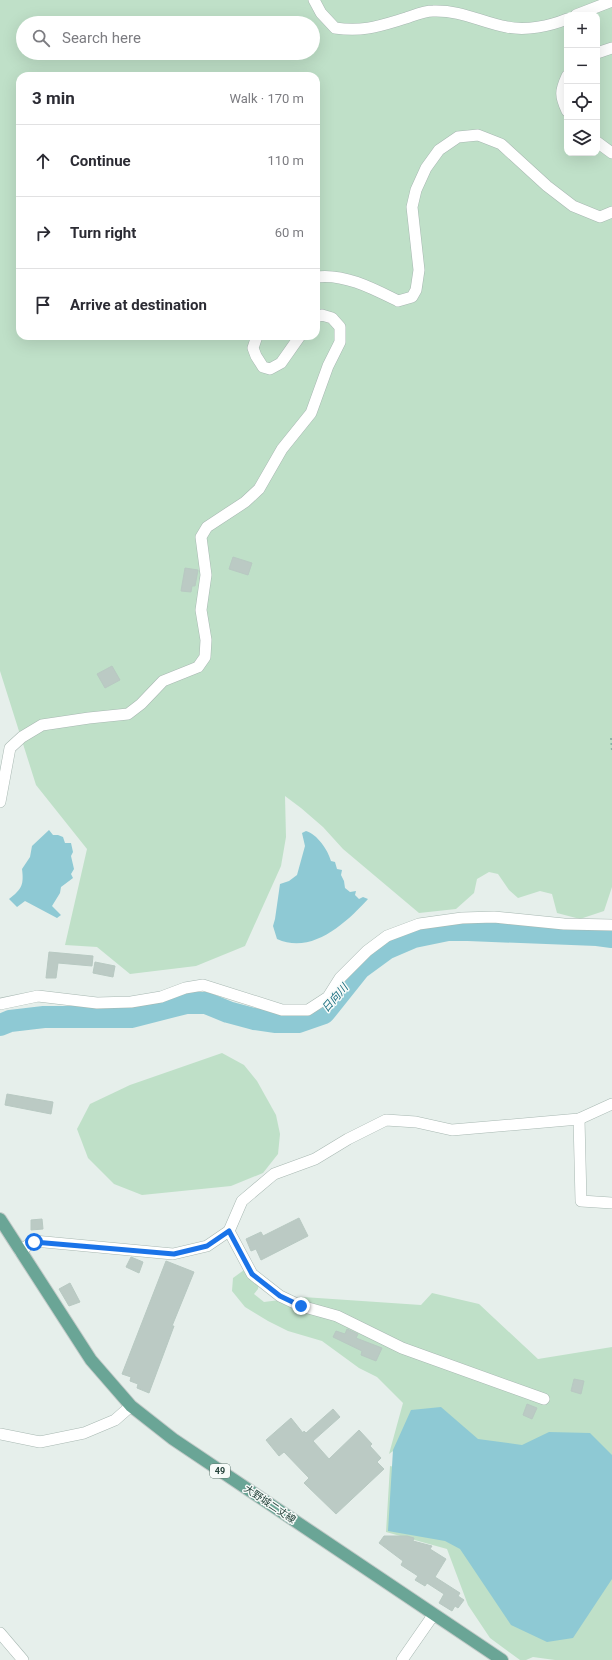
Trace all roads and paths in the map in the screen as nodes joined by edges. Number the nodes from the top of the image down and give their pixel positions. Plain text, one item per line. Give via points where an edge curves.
1 (314, 0) edge
2 (612, 1) edge
3 (584, 12) edge
4 (564, 20) edge
5 (612, 48) edge
6 (600, 52) edge
7 (564, 82) edge
8 (564, 104) edge
9 (600, 144) edge
10 (612, 153) edge
11 (612, 212) edge
12 (320, 277) edge
13 (320, 315) edge
14 (256, 340) edge
15 (297, 340) edge
16 (611, 738) dead end
17 (612, 751) edge
18 (0, 802) edge
19 (612, 925) edge
20 (0, 1004) edge
21 (612, 1104) edge
22 (579, 1119) junction
23 (612, 1204) edge
24 (0, 1219) edge
25 (229, 1231) junction
26 (20, 1251) junction
27 (544, 1399) dead end
28 (131, 1406) junction
29 (0, 1434) edge
30 (434, 1614) junction
31 (0, 1633) edge
32 (23, 1660) edge
33 (402, 1660) edge
34 (502, 1660) edge

1 - 4 street via 321,13 335,28 352,30 370,28 430,10 452,11 508,27 532,28
2 - 3 street
5 - 6 street
7 - 8 street via 561,88
9 - 10 street
11 - 12 street via 600,217 573,206 500,144 478,135 458,138 440,150 426,168 416,190 412,207 419,270 416,290 412,296 398,301 375,289 346,279
13 - 18 street via 332,318 340,327 340,342 328,366 311,413 282,449 259,489 245,502 207,527 201,537 206,576 201,610 206,640 205,656 198,667 163,681 128,714 42,725 22,737 10,748
14 - 15 street via 253,348 256,356 263,366 270,369 281,363
16 - 17 path
19 - 20 street via 564,924 494,917 419,924 387,936 367,951 340,978 328,998 308,1010 282,1010 203,985 185,988 161,997 131,1002 97,1003 38,996
21 - 22 street
22 - 23 street via 581,1201
22 - 25 street via 452,1130 416,1122 386,1120 316,1159 274,1174 242,1201
24 - 26 main road, 大野城二丈線 / 49
25 - 26 street via 207,1246 174,1254 34,1242
25 - 27 street via 252,1274 280,1296 301,1306 337,1316 402,1348
26 - 28 main road, 大野城二丈線 / 49 via 91,1360
28 - 29 street via 115,1420 84,1433 40,1442
28 - 30 main road, 大野城二丈線 / 49 via 173,1439
30 - 33 street
30 - 34 main road, 大野城二丈線 / 49
31 - 32 street

